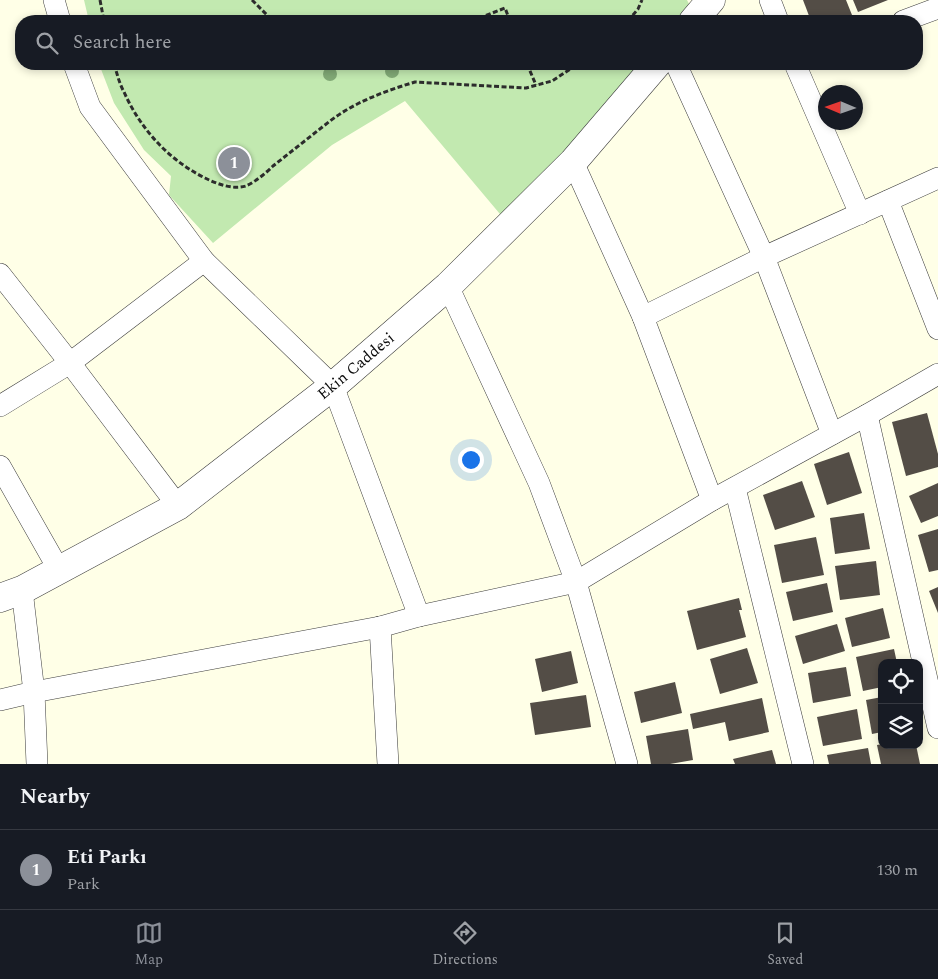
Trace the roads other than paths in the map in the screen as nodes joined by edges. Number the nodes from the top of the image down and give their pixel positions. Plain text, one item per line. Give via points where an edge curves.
1 (54, 0) edge
2 (770, 0) edge
3 (938, 8) edge
4 (58, 15) edge
5 (776, 15) edge
6 (919, 15) edge
7 (76, 70) edge
8 (652, 70) edge
9 (679, 70) edge
10 (798, 70) edge
11 (573, 162) junction
12 (938, 178) edge
13 (888, 201) junction
14 (860, 214) junction
15 (764, 257) junction
16 (204, 261) junction
17 (0, 274) edge
18 (448, 286) junction
19 (643, 317) junction
20 (938, 329) edge
21 (70, 363) junction
22 (938, 374) edge
23 (333, 386) junction
24 (0, 406) edge
25 (867, 415) junction
26 (832, 434) junction
27 (0, 466) edge
28 (735, 488) junction
29 (712, 500) junction
30 (178, 506) junction
31 (59, 570) junction
32 (576, 582) junction
33 (11, 594) edge
34 (419, 616) junction
35 (380, 627) junction
36 (34, 692) junction
37 (0, 700) edge
38 (938, 728) edge
39 (36, 764) edge
40 (388, 764) edge
41 (627, 764) edge
42 (802, 764) edge

1 - 4 street
2 - 5 street
3 - 6 street
7 - 16 street via 90,107
8 - 11 street, Ekin Caddesi
9 - 15 street
10 - 14 street
11 - 18 street, Ekin Caddesi
11 - 19 street
12 - 13 street
13 - 14 street
13 - 20 street
14 - 15 street
15 - 19 street
15 - 26 street
16 - 21 street
16 - 23 street
17 - 21 street
18 - 23 street, Ekin Caddesi
18 - 32 street via 539,483
19 - 29 street
21 - 24 street
21 - 30 street
22 - 25 street
23 - 30 street, Ekin Caddesi
23 - 34 street
25 - 26 street
25 - 38 street
26 - 28 street
27 - 31 street
28 - 29 street
28 - 42 street
29 - 32 street
30 - 31 street, Ekin Caddesi
31 - 33 street, Ekin Caddesi
32 - 34 street
32 - 41 street
33 - 36 street
34 - 35 street
35 - 36 street
35 - 40 street
36 - 37 street
36 - 39 street

